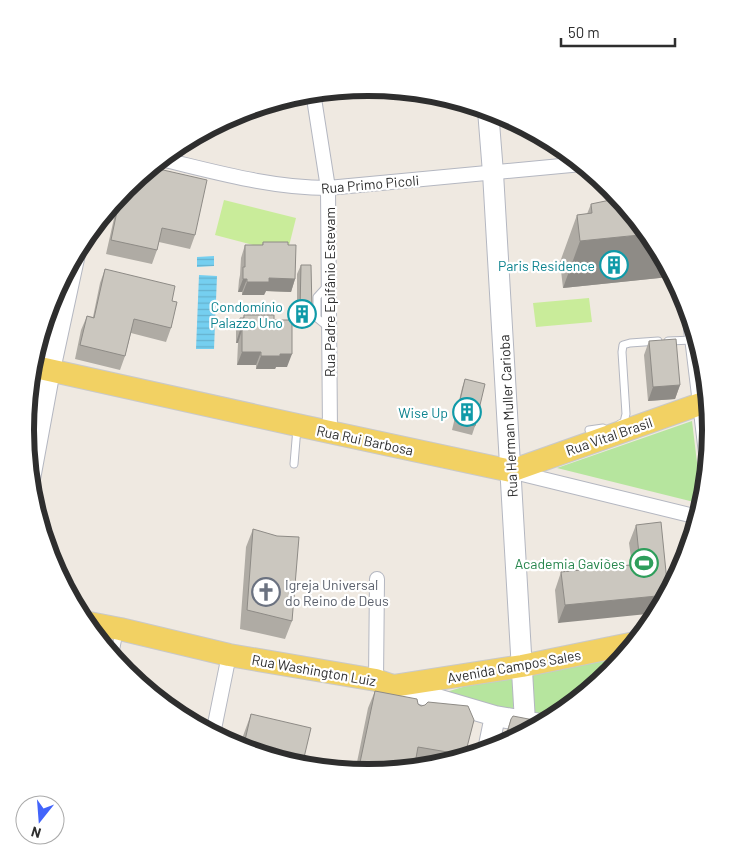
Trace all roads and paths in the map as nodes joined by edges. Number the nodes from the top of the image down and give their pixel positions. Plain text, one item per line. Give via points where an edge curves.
1 (314, 100) edge
2 (489, 118) edge
3 (171, 160) edge
4 (571, 165) edge
5 (493, 173) junction
6 (328, 188) junction
7 (64, 291) edge
8 (689, 336) edge
9 (41, 368) edge
10 (702, 405) edge
11 (297, 426) junction
12 (590, 430) dead end
13 (330, 432) junction
14 (34, 439) edge
15 (294, 464) dead end
16 (511, 471) junction
17 (691, 515) edge
18 (377, 579) dead end
19 (96, 624) edge
20 (120, 629) junction
21 (623, 646) edge
22 (116, 649) edge
23 (229, 655) junction
24 (522, 666) junction
25 (385, 683) junction
26 (495, 716) junction
27 (533, 720) edge
28 (529, 722) edge
29 (214, 727) edge
30 (490, 741) edge

1 - 6 street, Rua Padre Epifânio Estevam
2 - 5 street, Rua Herman Muller Carioba
3 - 6 street, Rua Primo Picoli via 249,180
4 - 5 street, Rua Primo Picoli
5 - 6 street, Rua Primo Picoli
5 - 16 street, Rua Herman Muller Carioba
6 - 13 street, Rua Padre Epifânio Estevam
7 - 9 street
8 - 12 lane via 623,345 624,422
9 - 11 main road, Rua Rui Barbosa
9 - 14 street
10 - 16 main road, Rua Vital Brasil
11 - 13 main road, Rua Rui Barbosa
11 - 15 lane
13 - 16 main road, Rua Rui Barbosa
16 - 17 street, Rua Rui Barbosa
16 - 24 street, Rua Herman Muller Carioba
18 - 25 street
19 - 20 main road, Rua Washington Luiz
20 - 22 lane
20 - 23 main road, Rua Washington Luiz
21 - 24 main road, Avenida Campos Sales
23 - 25 main road, Rua Washington Luiz
23 - 29 street
24 - 25 main road, Avenida Campos Sales
24 - 27 street, Rua Herman Muller Carioba
25 - 26 street, Rua Washington Luiz via 422,699
26 - 28 street, Rua Washington Luiz
26 - 30 street

